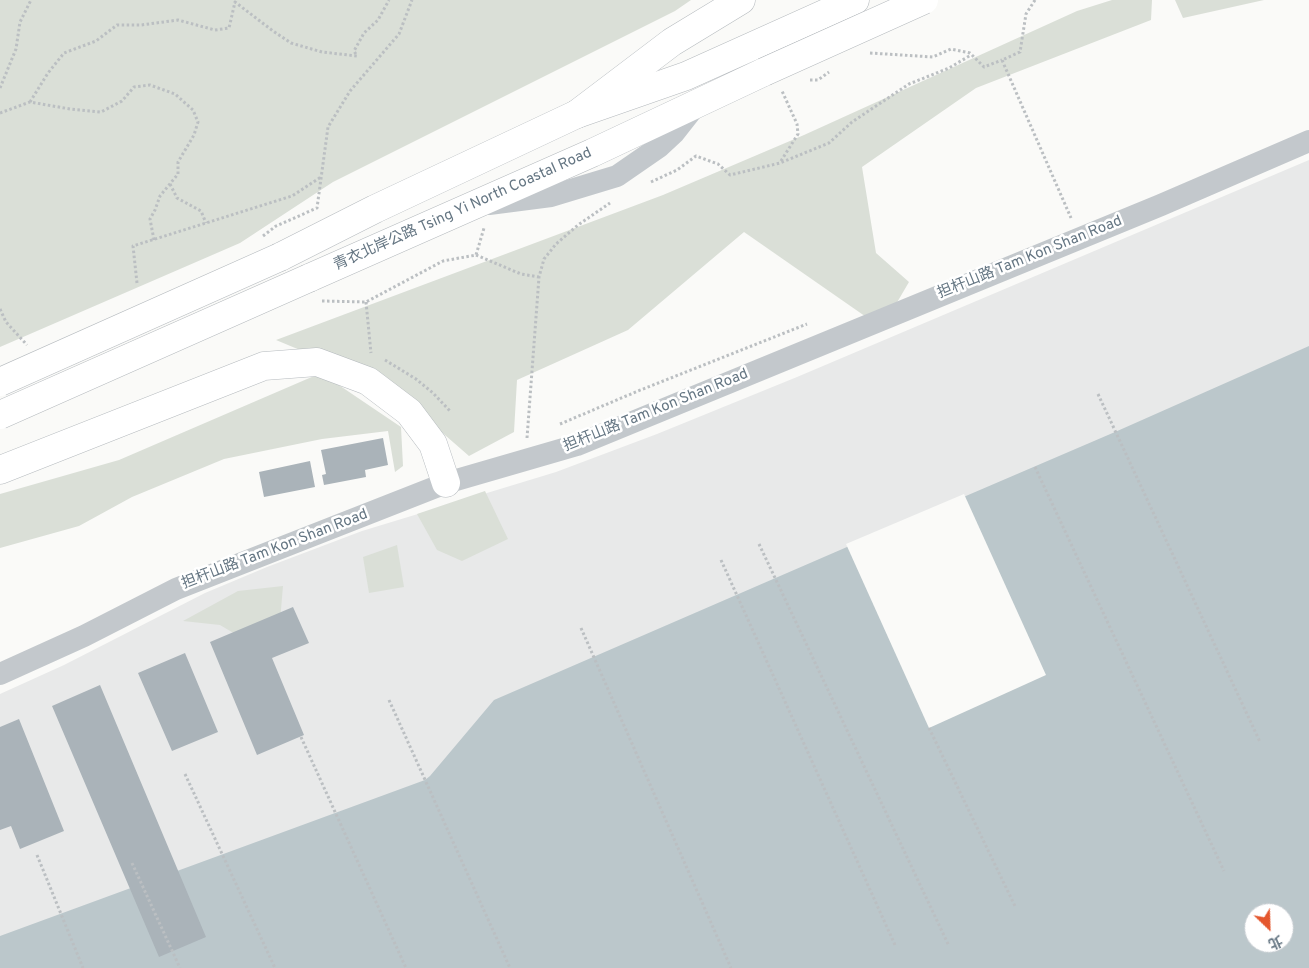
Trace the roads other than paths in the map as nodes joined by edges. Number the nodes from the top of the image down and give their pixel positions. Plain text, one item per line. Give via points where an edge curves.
1 (741, 0) edge
2 (855, 0) edge
3 (924, 0) edge
4 (577, 114) junction
5 (1309, 141) edge
6 (0, 382) edge
7 (0, 415) edge
8 (0, 470) edge
9 (446, 483) junction
10 (0, 674) edge

1 - 4 main road via 672,42
2 - 4 main road via 686,76
3 - 7 main road, 青衣北岸公路 Tsing Yi North Coastal Road, bridge via 771,81 696,105 480,205 312,290
4 - 6 main road, bridge via 271,261
5 - 9 street, 担杆山路 Tam Kon Shan Road via 577,445
8 - 9 main road via 264,366 317,362 368,381 409,412 433,444
9 - 10 street, 担杆山路 Tam Kon Shan Road via 176,589

